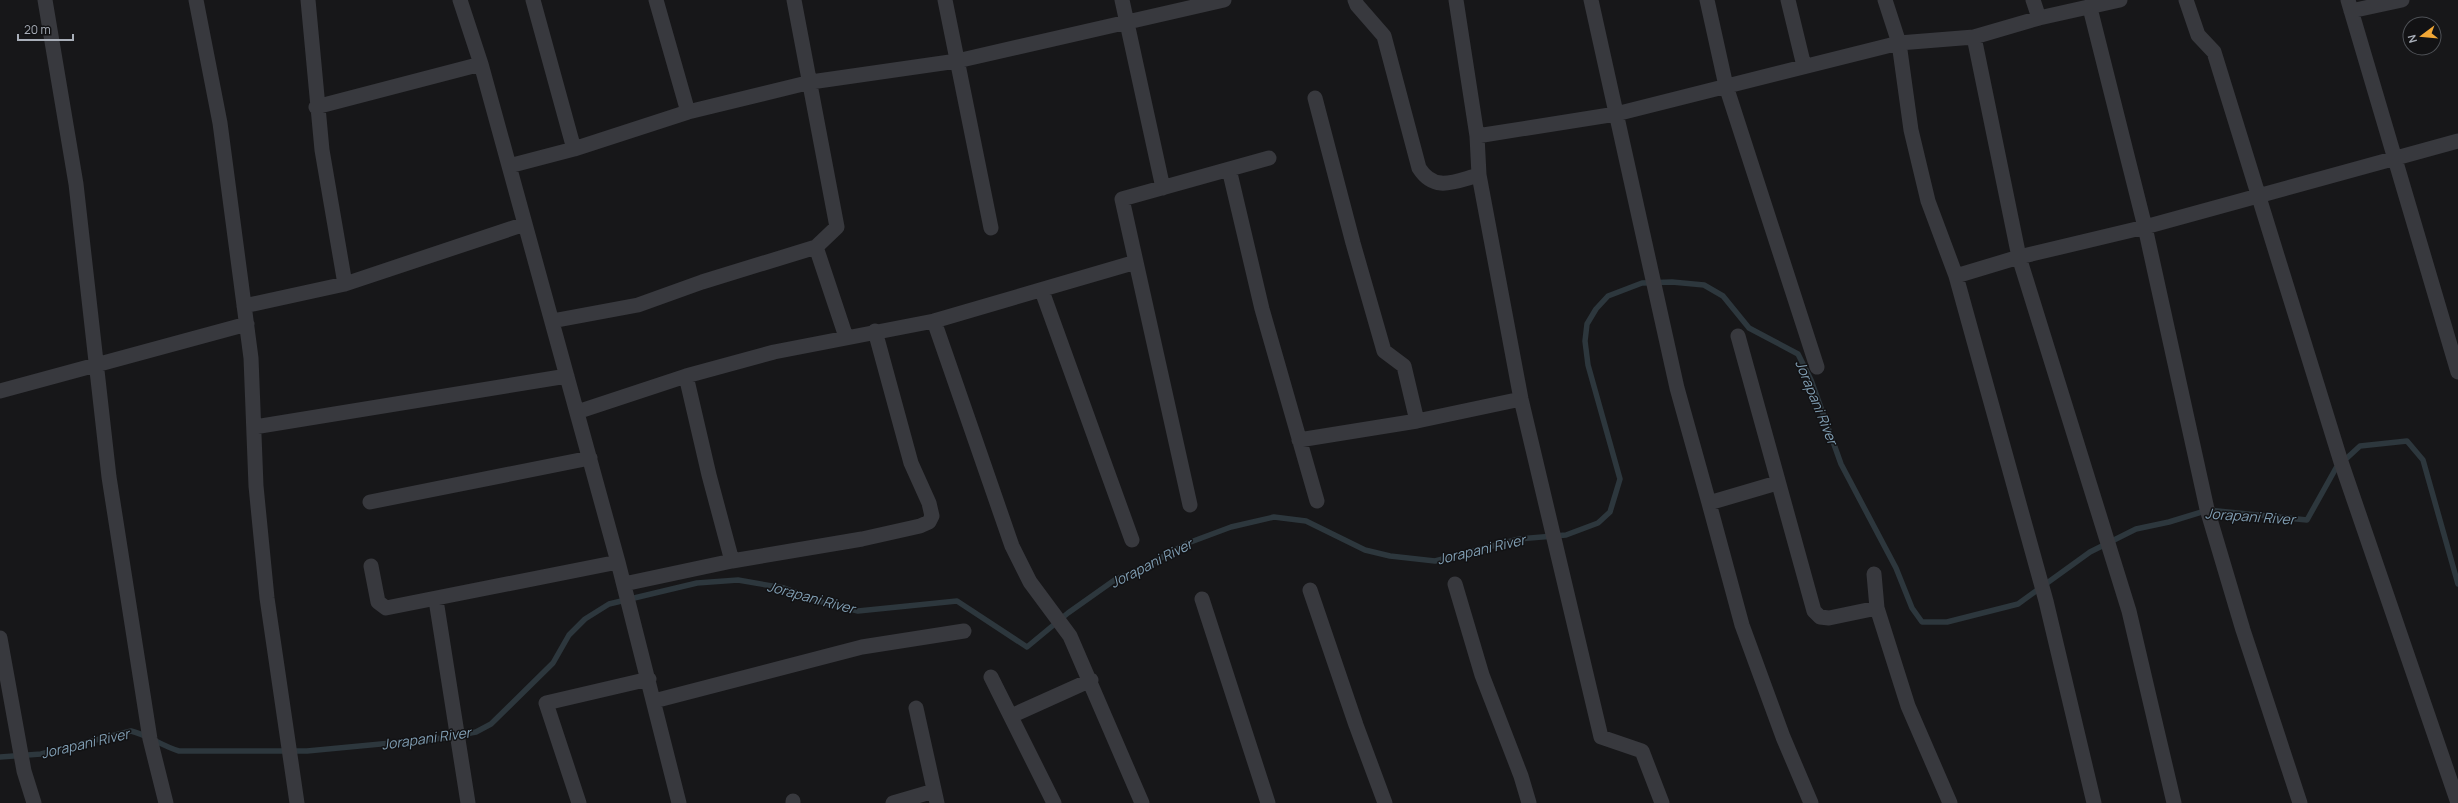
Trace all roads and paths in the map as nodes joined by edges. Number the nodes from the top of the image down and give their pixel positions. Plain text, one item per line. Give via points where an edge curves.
1 (45, 0) edge
2 (196, 0) edge
3 (308, 0) edge
4 (460, 0) edge
5 (533, 0) edge
6 (656, 0) edge
7 (794, 0) edge
8 (945, 0) edge
9 (1122, 0) edge
10 (1224, 0) edge
11 (1355, 0) edge
12 (1456, 0) edge
13 (1591, 0) edge
14 (1707, 0) edge
15 (1788, 0) edge
16 (1885, 0) edge
17 (2033, 0) edge
18 (2120, 0) edge
19 (2186, 0) edge
20 (2402, 0) edge
21 (2349, 6) edge
22 (2090, 8) junction
23 (2039, 18) junction
24 (1127, 24) junction
25 (1974, 37) junction
26 (1899, 43) junction
27 (957, 61) junction
28 (481, 64) junction
29 (1804, 66) junction
30 (811, 82) junction
31 (1726, 86) junction
32 (1315, 98) dead end
33 (316, 107) junction
34 (688, 112) junction
35 (1616, 114) junction
36 (1477, 136) junction
37 (2458, 141) edge
38 (574, 149) junction
39 (2394, 157) junction
40 (1269, 158) dead end
41 (509, 166) junction
42 (1229, 169) junction
43 (1479, 175) junction
44 (1162, 188) junction
45 (2259, 195) junction
46 (525, 224) junction
47 (991, 228) dead end
48 (2145, 228) junction
49 (816, 247) junction
50 (2020, 257) junction
51 (1136, 262) junction
52 (1956, 276) junction
53 (345, 284) junction
54 (1042, 291) junction
55 (244, 306) junction
56 (552, 321) junction
57 (934, 321) junction
58 (247, 324) junction
59 (875, 332) junction
60 (1738, 336) dead end
61 (846, 337) junction
62 (96, 365) junction
63 (1818, 367) dead end
64 (2458, 372) edge
65 (567, 376) junction
66 (686, 376) junction
67 (0, 391) edge
68 (1521, 399) junction
69 (577, 412) junction
70 (1417, 420) junction
71 (254, 427) junction
72 (1299, 440) junction
73 (590, 458) junction
74 (1778, 484) junction
75 (1317, 500) dead end
76 (370, 502) dead end
77 (1709, 503) junction
78 (1190, 505) dead end
79 (1132, 540) dead end
80 (732, 561) junction
81 (618, 562) junction
82 (371, 566) dead end
83 (1874, 574) dead end
84 (1455, 584) dead end
85 (625, 588) junction
86 (1310, 590) dead end
87 (1202, 599) dead end
88 (436, 600) junction
89 (1877, 608) junction
90 (964, 631) dead end
91 (0, 638) edge
92 (991, 677) dead end
93 (649, 679) junction
94 (1091, 680) junction
95 (654, 701) junction
96 (916, 708) dead end
97 (1011, 716) junction
98 (936, 797) edge
99 (34, 803) edge
100 (166, 803) edge
101 (297, 803) edge
102 (468, 803) edge
103 (579, 803) edge
104 (679, 803) edge
105 (893, 803) edge
106 (1054, 803) edge
107 (1142, 803) edge
108 (1268, 803) edge
109 (1385, 803) edge
110 (1529, 803) edge
111 (1662, 803) edge
112 (1811, 803) edge
113 (1950, 803) edge
114 (2094, 803) edge
115 (2174, 803) edge
116 (2300, 803) edge
117 (2458, 803) edge

1 - 62 street via 76,184
2 - 55 street via 220,123
3 - 33 street
4 - 28 street
5 - 38 street
6 - 34 street
7 - 30 street
8 - 27 street
9 - 24 street
10 - 24 street
11 - 43 street via 1361,11 1384,36 1419,168 1426,178 1435,183 1446,183
12 - 36 street
13 - 35 street
14 - 31 street
15 - 29 street
16 - 26 street
17 - 23 street
18 - 22 street
19 - 45 street via 2198,35 2214,52
20 - 21 street
21 - 39 street
22 - 23 street
22 - 48 street
23 - 25 street
24 - 27 street
24 - 44 street
25 - 26 street
25 - 50 street
26 - 29 street
26 - 52 street via 1910,130 1928,201
27 - 30 street
27 - 47 street
28 - 33 street
28 - 41 street
29 - 31 street
30 - 34 street
30 - 49 street via 837,226
31 - 35 street
31 - 63 street
32 - 70 street via 1384,351 1404,366
33 - 53 street
34 - 38 street
35 - 36 street
35 - 77 street via 1677,388
36 - 43 street
37 - 39 street
38 - 41 street
39 - 45 street
39 - 64 street
40 - 42 street
41 - 46 street
42 - 44 street
42 - 72 street via 1262,309
43 - 68 street
44 - 51 street via 1122,199
45 - 48 street
45 - 117 street via 2341,462
46 - 53 street
46 - 56 street
48 - 50 street
48 - 116 street via 2207,509
49 - 56 street via 702,282 638,305
49 - 61 street
50 - 52 street
50 - 115 street via 2129,611
51 - 54 street
51 - 78 street
52 - 114 street via 2046,601
53 - 55 street
54 - 57 street
54 - 79 street
55 - 58 street
56 - 65 street
57 - 59 street
57 - 94 street via 1012,546 1030,582 1070,636
58 - 62 street
58 - 71 street
59 - 61 street
59 - 80 street via 911,463 929,503 932,516 929,522 862,539
60 - 74 street
61 - 66 street via 774,352
62 - 67 street
62 - 100 street via 109,477 150,739
65 - 69 street
65 - 71 street
66 - 69 street
66 - 80 street
68 - 70 street
68 - 111 street via 1559,569 1601,737 1642,751
69 - 73 street
70 - 72 street
71 - 101 street via 256,486 267,598
72 - 75 street
73 - 76 street
73 - 81 street
74 - 77 street
74 - 89 street via 1814,611 1820,617 1829,618
77 - 112 street via 1742,625 1783,737
80 - 85 street
81 - 85 street
81 - 88 street
82 - 88 street via 376,597 381,607
83 - 89 street
84 - 110 street via 1482,675
85 - 93 street
86 - 109 street
87 - 108 street
88 - 102 street
89 - 113 street via 1908,706
90 - 95 street via 862,647
91 - 99 street via 23,768
92 - 97 street
93 - 95 street
93 - 103 street via 546,703
94 - 97 street
94 - 107 street
95 - 104 street
96 - 98 street
97 - 106 street
98 - 105 street

